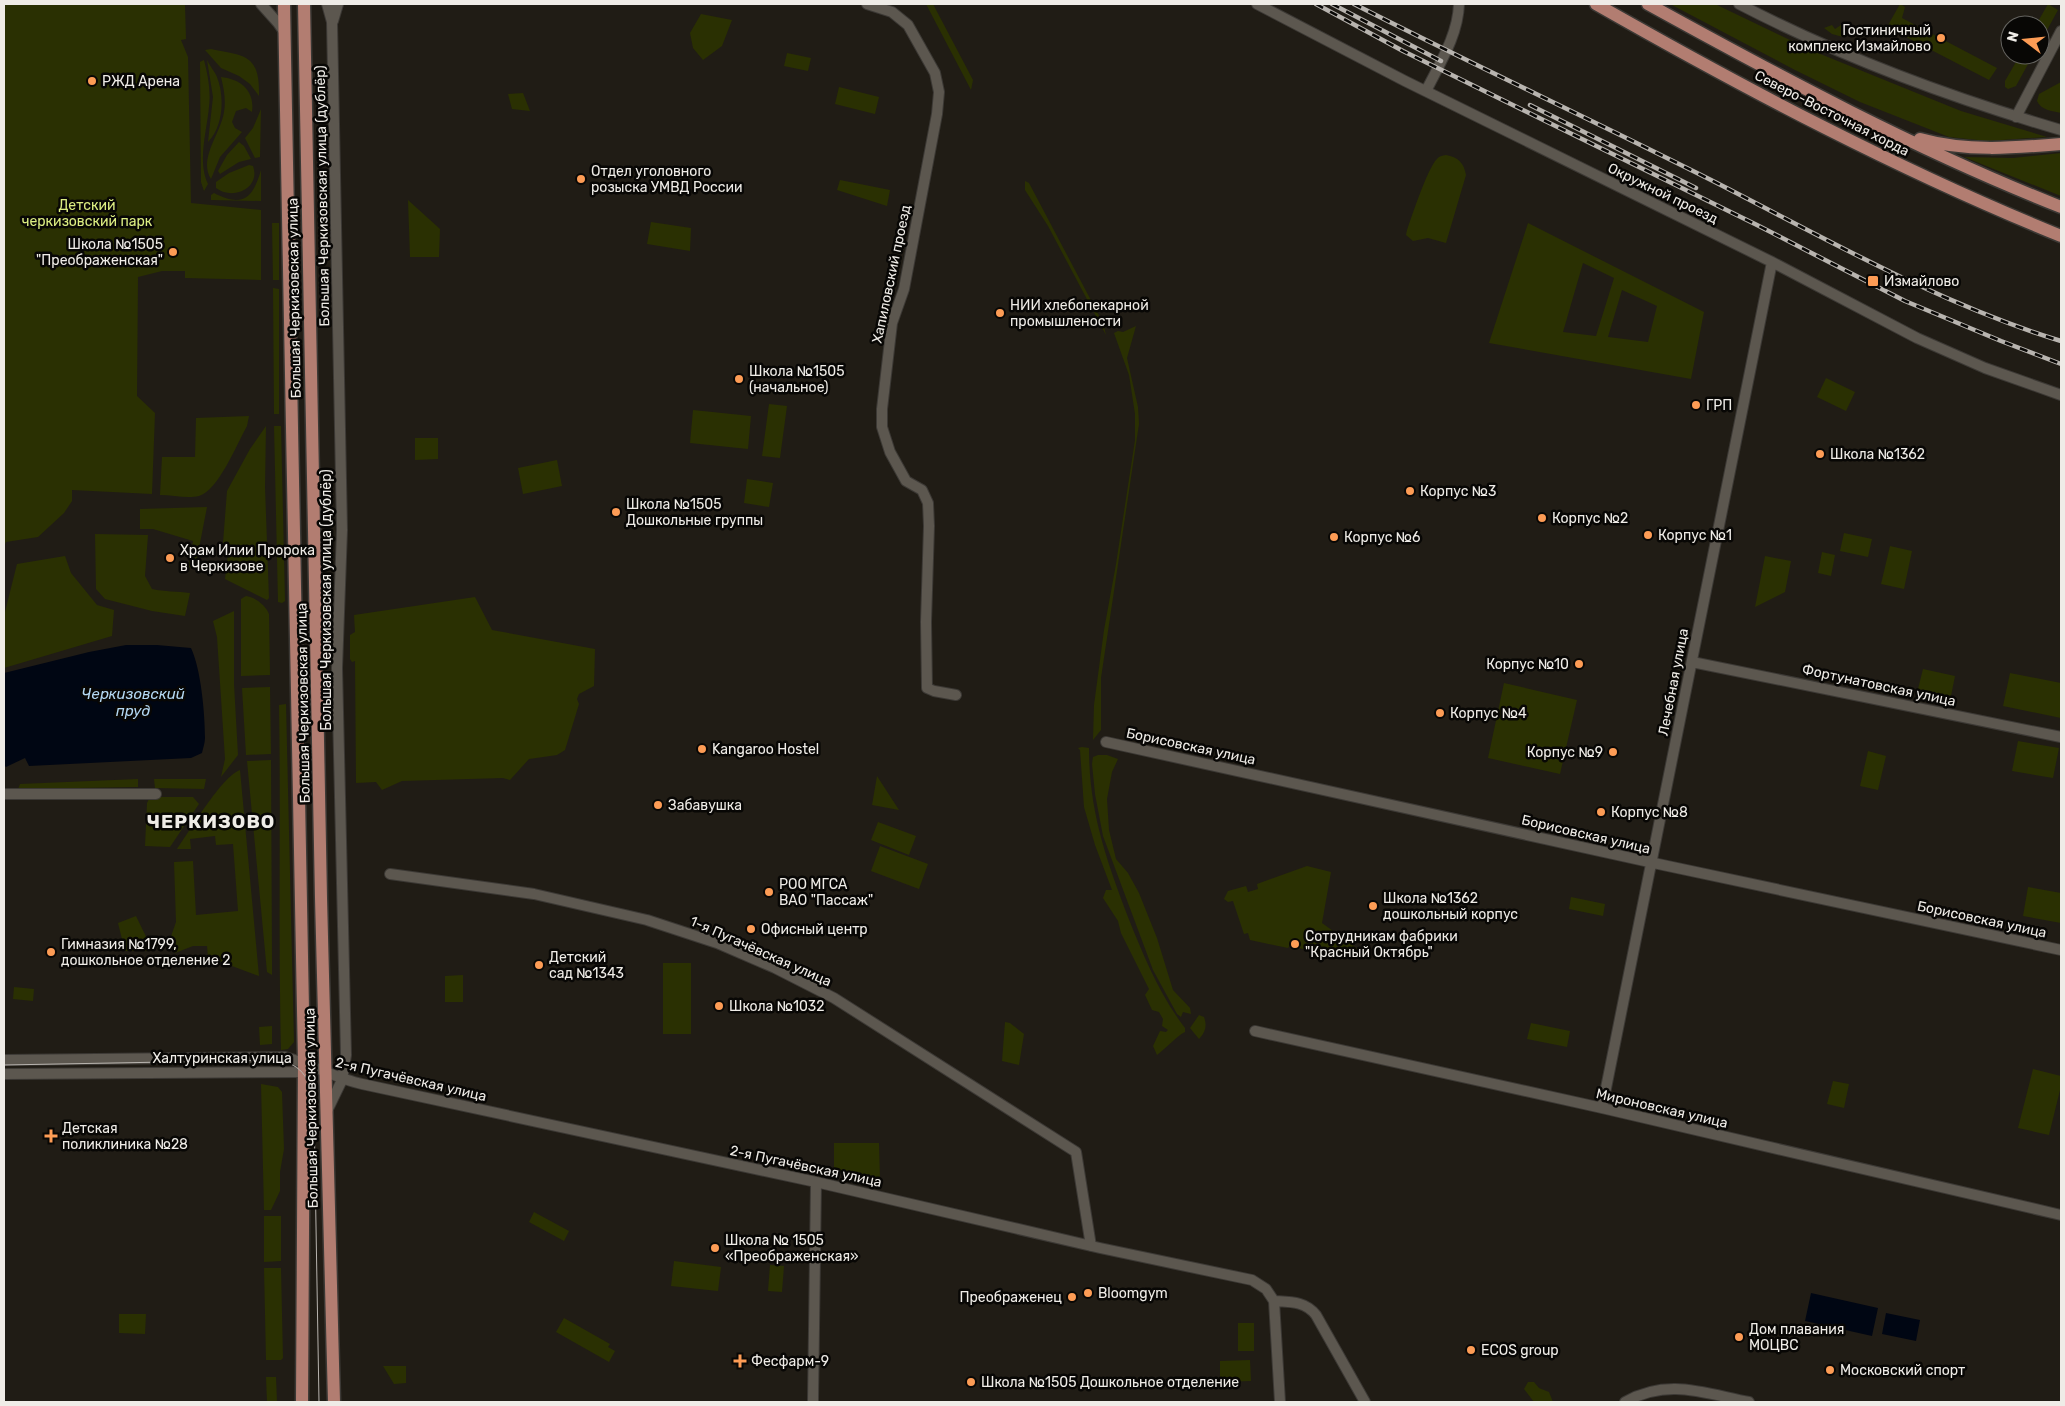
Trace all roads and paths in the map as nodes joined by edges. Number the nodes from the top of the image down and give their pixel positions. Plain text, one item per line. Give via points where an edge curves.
1 (261, 4) edge
2 (284, 4) edge
3 (304, 4) edge
4 (326, 4) edge
5 (338, 4) edge
6 (866, 4) edge
7 (1258, 4) edge
8 (1459, 4) edge
9 (1596, 4) edge
10 (1648, 4) edge
11 (1739, 4) edge
12 (332, 22) junction
13 (2061, 31) edge
14 (285, 33) junction
15 (1426, 91) junction
16 (2016, 117) junction
17 (2061, 130) edge
18 (1893, 132) junction
19 (2061, 144) edge
20 (2061, 207) edge
21 (2061, 236) edge
22 (1772, 262) junction
23 (2061, 396) edge
24 (1692, 662) junction
25 (956, 695) dead end
26 (2061, 737) edge
27 (1106, 742) dead end
28 (4, 794) edge
29 (156, 794) dead end
30 (1651, 862) junction
31 (390, 874) dead end
32 (2061, 950) edge
33 (1255, 1032) dead end
34 (4, 1060) edge
35 (304, 1067) junction
36 (325, 1073) junction
37 (4, 1074) edge
38 (342, 1080) junction
39 (1602, 1108) junction
40 (326, 1115) junction
41 (816, 1182) junction
42 (2061, 1215) edge
43 (1091, 1246) junction
44 (1274, 1301) junction
45 (302, 1402) edge
46 (334, 1402) edge
47 (813, 1402) edge
48 (1280, 1402) edge
49 (1365, 1402) edge
50 (1625, 1402) edge
51 (1749, 1402) edge

1 - 14 street
2 - 14 main road, Большая Черкизовская улица
3 - 36 main road, Большая Черкизовская улица
4 - 12 street
5 - 12 street
6 - 25 street, Хапиловский проезд via 892,12 908,25 935,73 938,85 937,114 904,289 892,322 882,427 890,452 906,481 922,490 928,503 927,688
7 - 15 street, Окружной проезд
8 - 15 street via 1455,30
9 - 21 main road, Северо-Восточная хорда via 1855,143
10 - 18 main road, Северо-Восточная хорда
11 - 16 street via 1818,42
12 - 38 street, Большая Черкизовская улица (дублёр) via 342,530 337,668 346,1055
13 - 16 street
14 - 35 main road, Большая Черкизовская улица
15 - 22 street, Окружной проезд
16 - 17 street
18 - 19 main road via 1955,146 2012,148
18 - 20 main road, Северо-Восточная хорда
22 - 23 street, Окружной проезд via 1917,338
22 - 24 street, Лечебная улица
24 - 26 street, Фортунатовская улица
24 - 30 street, Лечебная улица
27 - 30 street, Борисовская улица
28 - 29 street
30 - 32 street, Борисовская улица
30 - 39 street, Лечебная улица
31 - 43 street, 1-я Пугачёвская улица via 524,892 647,920 717,943 816,988 1076,1152
33 - 39 street, Мироновская улица
34 - 35 street, Халтуринская улица via 276,1056
35 - 36 street, Халтуринская улица
35 - 37 street, Халтуринская улица
35 - 45 main road, Большая Черкизовская улица
36 - 38 street, 2-я Пугачёвская улица
36 - 40 main road, Большая Черкизовская улица
38 - 40 street, Большая Черкизовская улица (дублёр)
38 - 41 street, 2-я Пугачёвская улица
39 - 42 street, Мироновская улица
40 - 46 main road, Большая Черкизовская улица
41 - 43 street, 2-я Пугачёвская улица
41 - 47 street
43 - 44 street, 2-я Пугачёвская улица via 1252,1280 1266,1289
44 - 48 street
44 - 49 street via 1296,1302 1310,1307
50 - 51 street via 1652,1390 1676,1388

